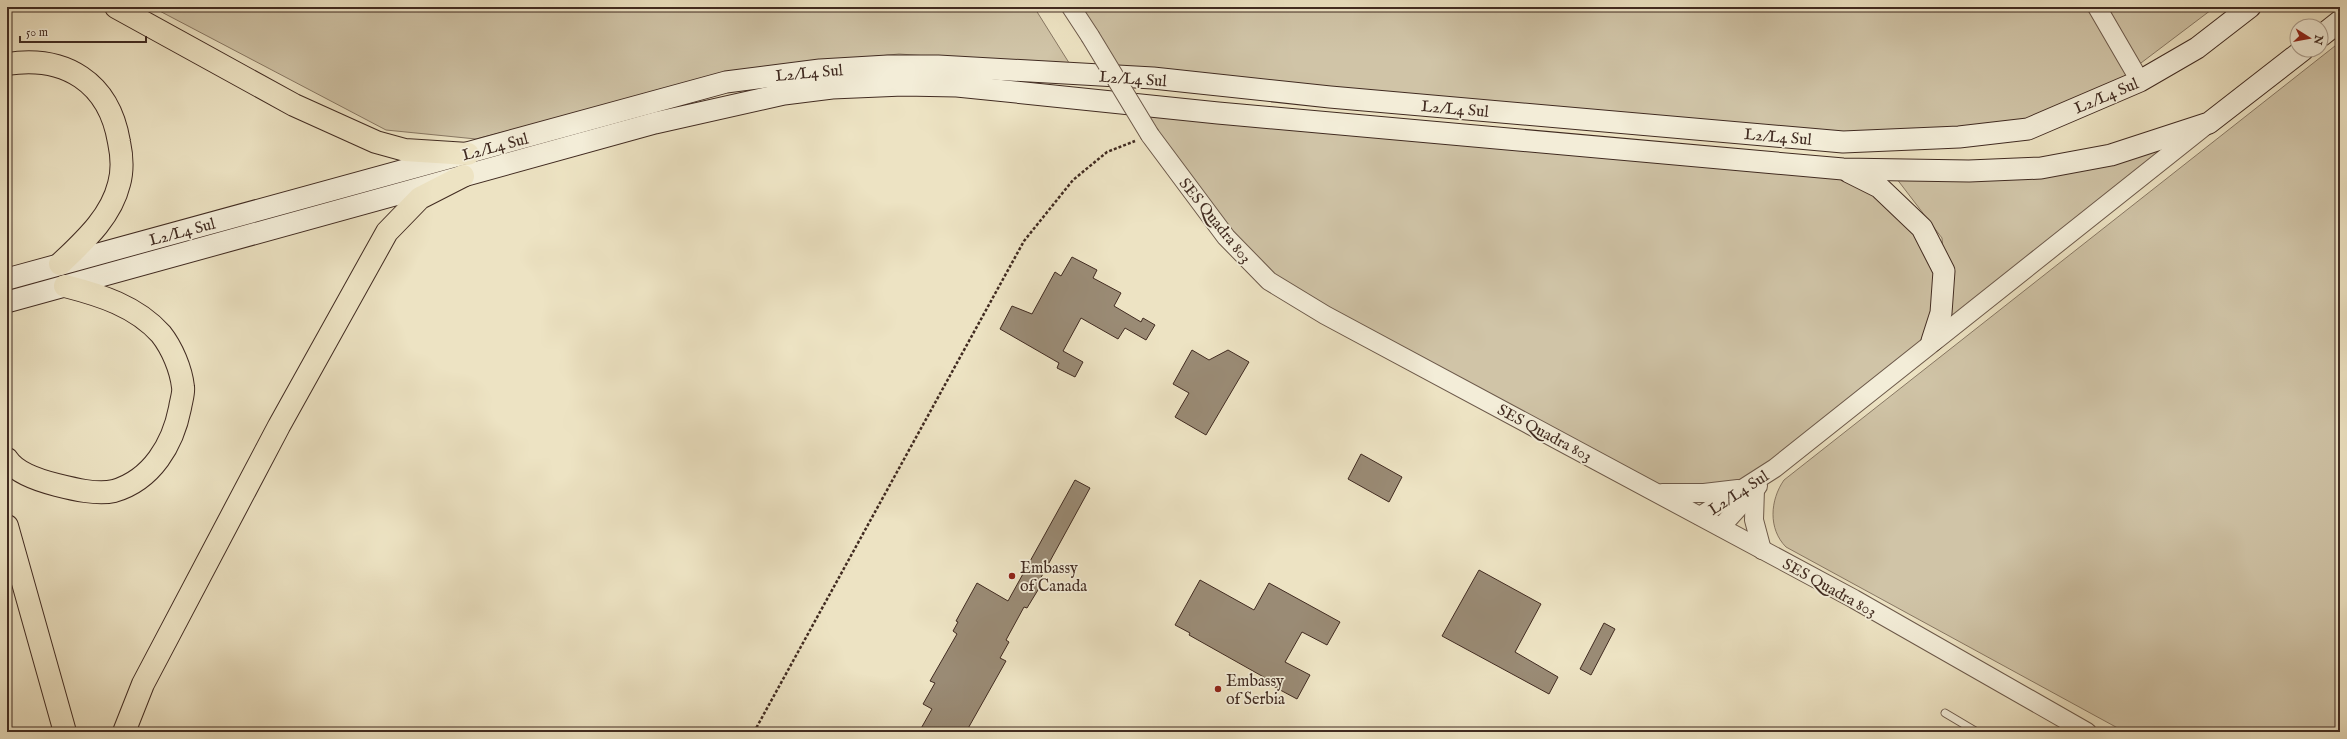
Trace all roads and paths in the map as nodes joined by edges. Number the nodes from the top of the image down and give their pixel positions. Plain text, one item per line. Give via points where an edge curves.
1 (116, 7) edge
2 (1071, 7) edge
3 (2096, 7) edge
4 (2250, 7) edge
5 (2340, 21) edge
6 (2329, 30) edge
7 (2293, 58) edge
8 (7, 64) edge
9 (2140, 81) junction
10 (2209, 123) junction
11 (1150, 135) junction
12 (468, 154) junction
13 (1843, 169) junction
14 (464, 176) junction
15 (60, 264) junction
16 (7, 279) edge
17 (65, 286) junction
18 (7, 302) edge
19 (1932, 341) junction
20 (7, 459) edge
21 (1749, 489) junction
22 (1657, 493) junction
23 (1700, 516) junction
24 (7, 526) edge
25 (1721, 527) junction
26 (1762, 550) junction
27 (1945, 713) dead end
28 (65, 732) edge
29 (124, 732) edge
30 (754, 732) edge
31 (1977, 732) edge
32 (2087, 732) edge

1 - 12 highway via 294,105 376,142 405,150
2 - 11 street, SES Quadra 803, bridge
3 - 9 street
4 - 9 main road, L2/L4 Sul via 2197,48
5 - 6 main road
7 - 10 main road, L2/L4 Sul
8 - 15 highway via 47,62 70,70 91,84 108,105 117,130 122,158 119,184 111,206 91,235
9 - 12 main road, L2/L4 Sul via 2028,129 1959,137 1843,142 1330,97 1153,78 938,66 888,66 820,70 726,82
10 - 13 main road, L2/L4 Sul via 2111,155 2040,168 1970,171
10 - 19 street, L2/L4 Sul
11 - 22 street, SES Quadra 803 via 1212,220 1269,281 1325,315
11 - 30 path via 1108,152 1073,180 1024,241
12 - 15 main road, L2/L4 Sul
13 - 14 main road, L2/L4 Sul via 1218,114 957,86 903,85 832,88 732,104
13 - 19 main road via 1879,187 1922,228 1944,271 1941,313
14 - 17 main road, L2/L4 Sul
14 - 29 highway via 420,198 387,232 272,440 143,684
15 - 16 main road, L2/L4 Sul
17 - 18 main road, L2/L4 Sul
17 - 20 highway via 108,298 138,314 161,335 176,358 183,388 177,422 167,449 144,476 114,491 91,491 44,482 10,464
19 - 21 street, L2/L4 Sul
21 - 22 street via 1704,493
21 - 23 street, L2/L4 Sul
21 - 25 street, L2/L4 Sul
21 - 26 street
22 - 23 street, SES Quadra 803
23 - 25 street, SES Quadra 803
24 - 28 highway
25 - 26 street, SES Quadra 803
26 - 32 street, SES Quadra 803
27 - 31 lane

